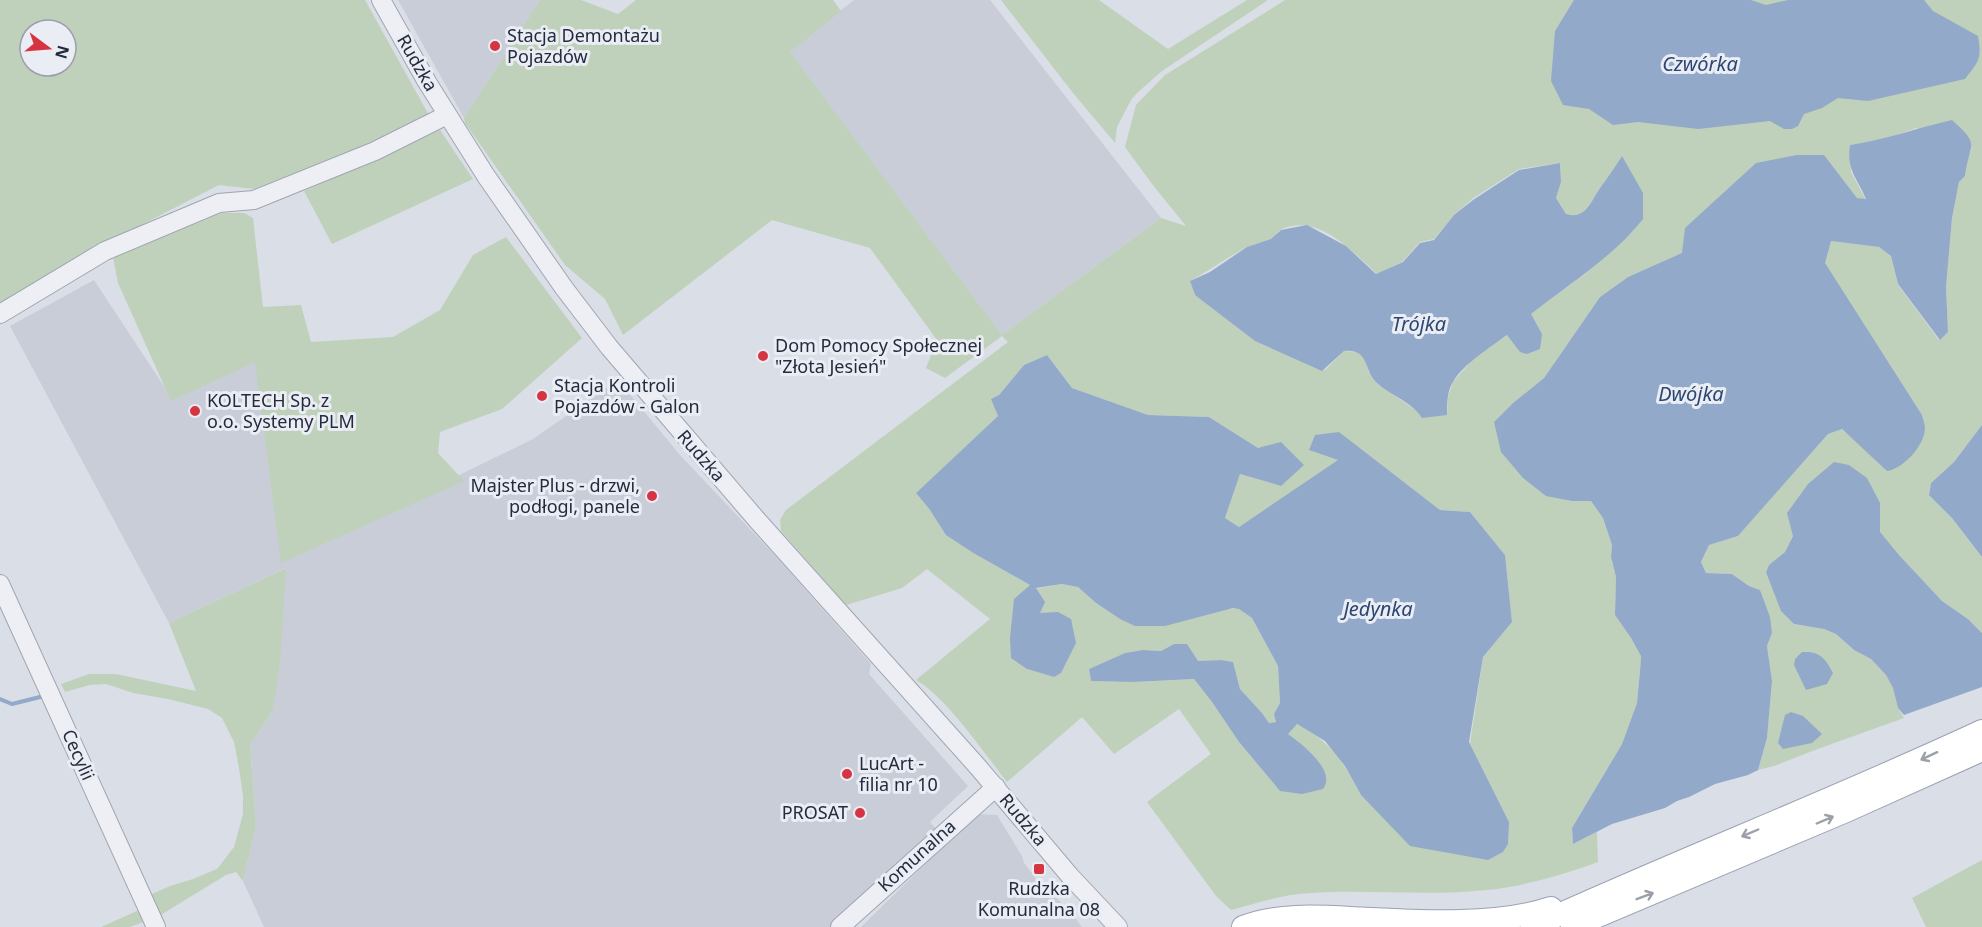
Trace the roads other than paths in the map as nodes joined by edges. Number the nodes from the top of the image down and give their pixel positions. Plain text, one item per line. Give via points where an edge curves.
1 (381, 0) edge
2 (447, 115) junction
3 (0, 314) edge
4 (0, 584) edge
5 (1982, 731) edge
6 (1982, 750) edge
7 (996, 787) junction
8 (1070, 876) junction
9 (1626, 884) junction
10 (1615, 907) junction
11 (156, 927) edge
12 (840, 927) edge
13 (1105, 927) edge
14 (1118, 927) edge
15 (1243, 927) edge
16 (1532, 927) edge
17 (1572, 927) edge
18 (1593, 927) edge

1 - 2 street, Rudzka
2 - 3 street via 375,151 254,200 219,203 105,251
2 - 7 street, Rudzka via 512,214 609,347 757,520
4 - 11 street, Cecylii
5 -> 9 main road
10 -> 6 main road
7 - 8 street, Rudzka
7 - 12 street, Komunalna
8 - 13 street, Rudzka
8 - 14 street, Rudzka
9 - 15 main road via 1539,913 1509,918 1470,922 1290,917
9 - 16 main road
10 - 17 main road
10 - 18 main road

